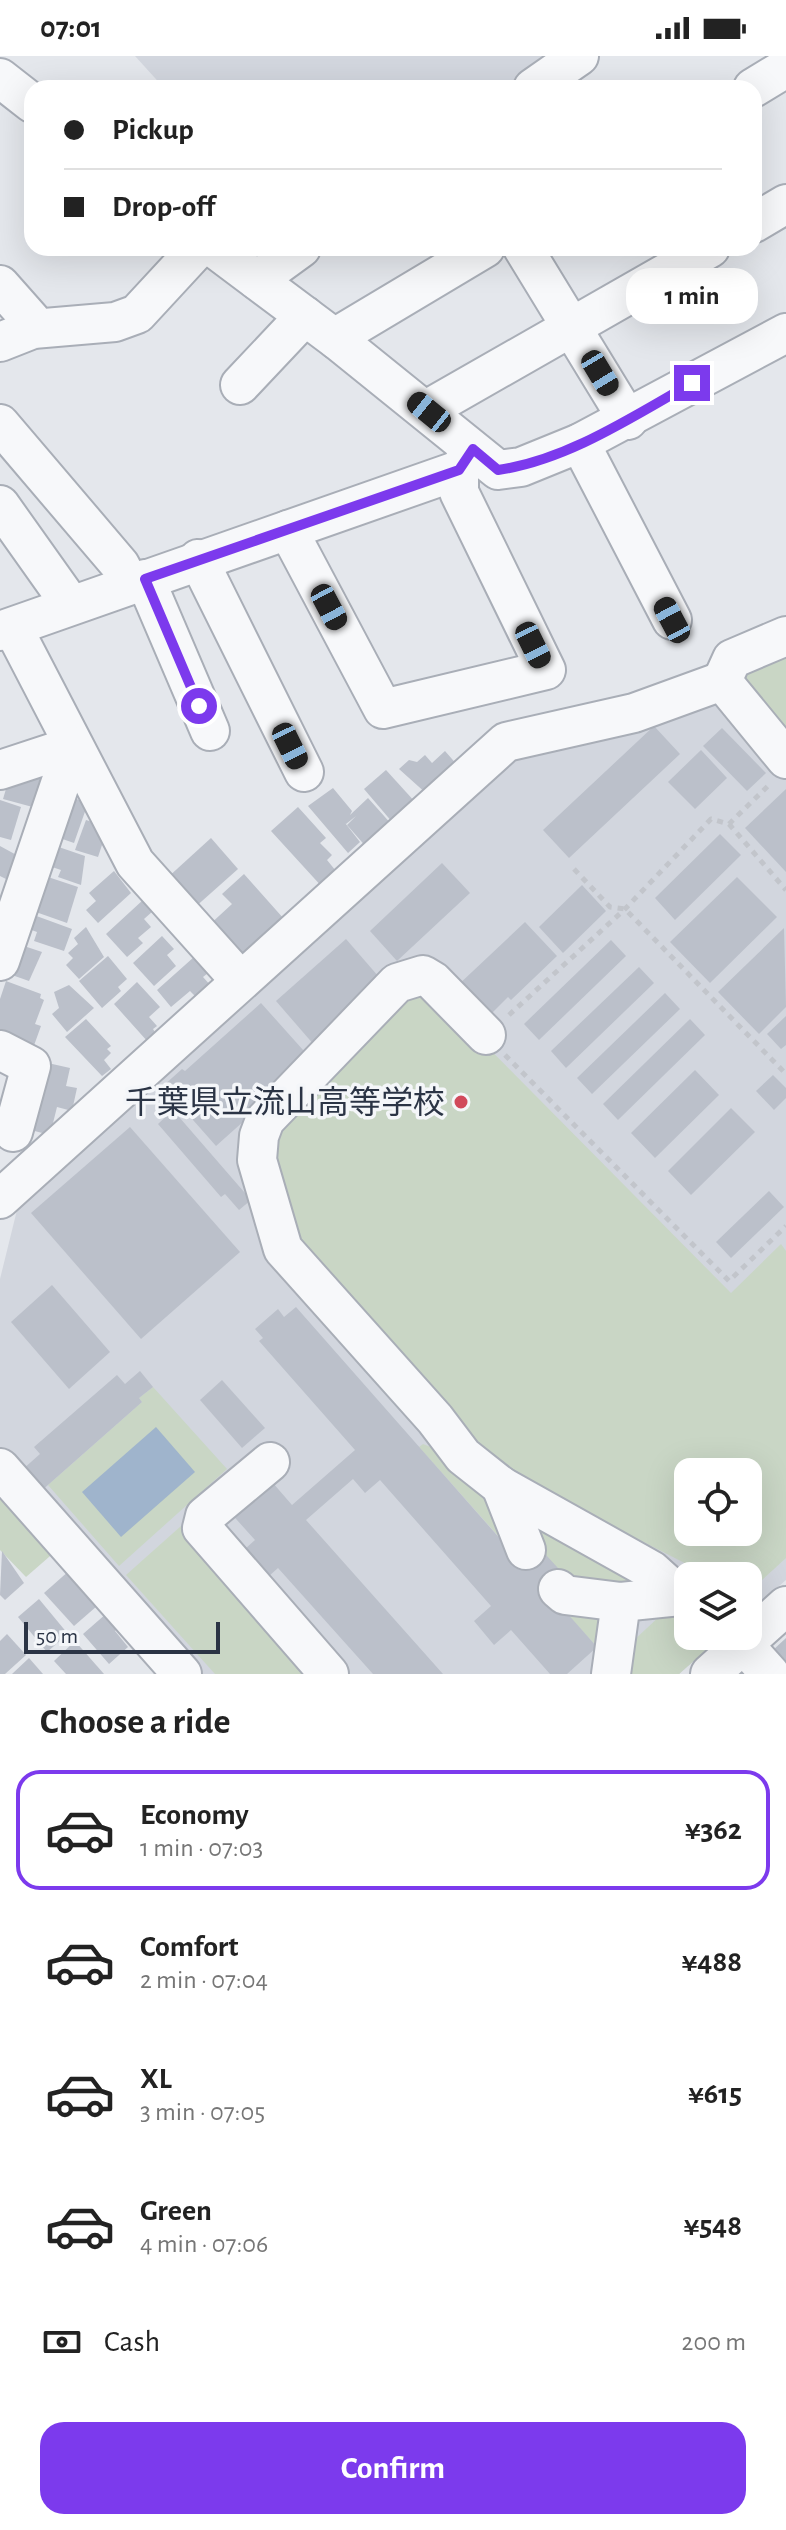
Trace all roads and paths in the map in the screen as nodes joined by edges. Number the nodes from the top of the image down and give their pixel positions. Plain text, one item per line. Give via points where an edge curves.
1 (579, 56) edge
2 (786, 68) edge
3 (0, 78) edge
4 (544, 80) edge
5 (762, 83) edge
6 (24, 97) edge
7 (786, 204) edge
8 (762, 218) edge
9 (191, 256) edge
10 (225, 256) edge
11 (290, 256) edge
12 (472, 256) edge
13 (528, 256) edge
14 (696, 256) edge
15 (257, 280) junction
16 (0, 285) edge
17 (305, 316) junction
18 (571, 327) junction
19 (786, 333) edge
20 (16, 336) edge
21 (337, 340) junction
22 (240, 385) dead end
23 (429, 412) junction
24 (628, 420) junction
25 (0, 424) edge
26 (580, 443) junction
27 (466, 459) junction
28 (0, 505) edge
29 (288, 530) junction
30 (198, 559) junction
31 (137, 581) junction
32 (71, 605) junction
33 (672, 620) dead end
34 (7, 629) edge
35 (786, 636) edge
36 (722, 681) junction
37 (210, 731) dead end
38 (73, 746) junction
39 (0, 770) edge
40 (780, 770) edge
41 (304, 772) dead end
42 (729, 824) junction
43 (574, 869) dead end
44 (786, 890) edge
45 (625, 909) junction
46 (4, 938) edge
47 (240, 980) junction
48 (486, 1035) junction
49 (0, 1050) edge
50 (786, 1074) edge
51 (6, 1129) edge
52 (1, 1197) edge
53 (786, 1226) edge
54 (270, 1462) dead end
55 (0, 1468) edge
56 (501, 1486) junction
57 (526, 1550) dead end
58 (558, 1589) dead end
59 (674, 1590) edge
60 (674, 1599) edge
61 (621, 1602) junction
62 (786, 1606) edge
63 (762, 1624) edge
64 (731, 1650) edge
65 (749, 1650) edge
66 (182, 1674) edge
67 (329, 1674) edge
68 (611, 1674) edge
69 (710, 1674) edge
70 (770, 1674) edge

1 - 4 street
2 - 5 street
3 - 6 street
7 - 8 street
9 - 20 street via 137,314
10 - 15 street
11 - 15 street
12 - 21 street
13 - 18 street
14 - 18 street
15 - 17 street
16 - 20 street via 31,320
17 - 21 street
17 - 22 street
18 - 23 street
18 - 24 street
19 - 24 street
21 - 23 street
23 - 27 street
24 - 26 street
25 - 31 street
26 - 27 street via 521,467 498,470
26 - 33 street
27 - 29 street
27 - 29 street via 459,492 546,670 383,709
28 - 32 street
29 - 30 street
30 - 31 street
30 - 41 street
31 - 32 street
31 - 37 street
32 - 34 street
34 - 38 street
35 - 36 street via 732,659
36 - 40 street
36 - 47 street via 634,713 506,742
38 - 39 street
38 - 46 street
38 - 47 street via 135,863
40 - 42 path
42 - 44 path
42 - 45 path via 711,819
43 - 45 path via 610,907
45 - 48 path
45 - 50 path
47 - 52 street
48 - 53 path via 729,1281
48 - 56 street via 423,975 397,983 265,1120 257,1160 283,1249 463,1456
49 - 51 street via 31,1066
51 - 52 street
54 - 67 street via 205,1516 202,1528
55 - 66 street
56 - 57 street
56 - 59 street via 651,1570
58 - 61 street via 565,1595
60 - 61 street
61 - 68 street
62 - 63 street
64 - 69 street
65 - 70 street

